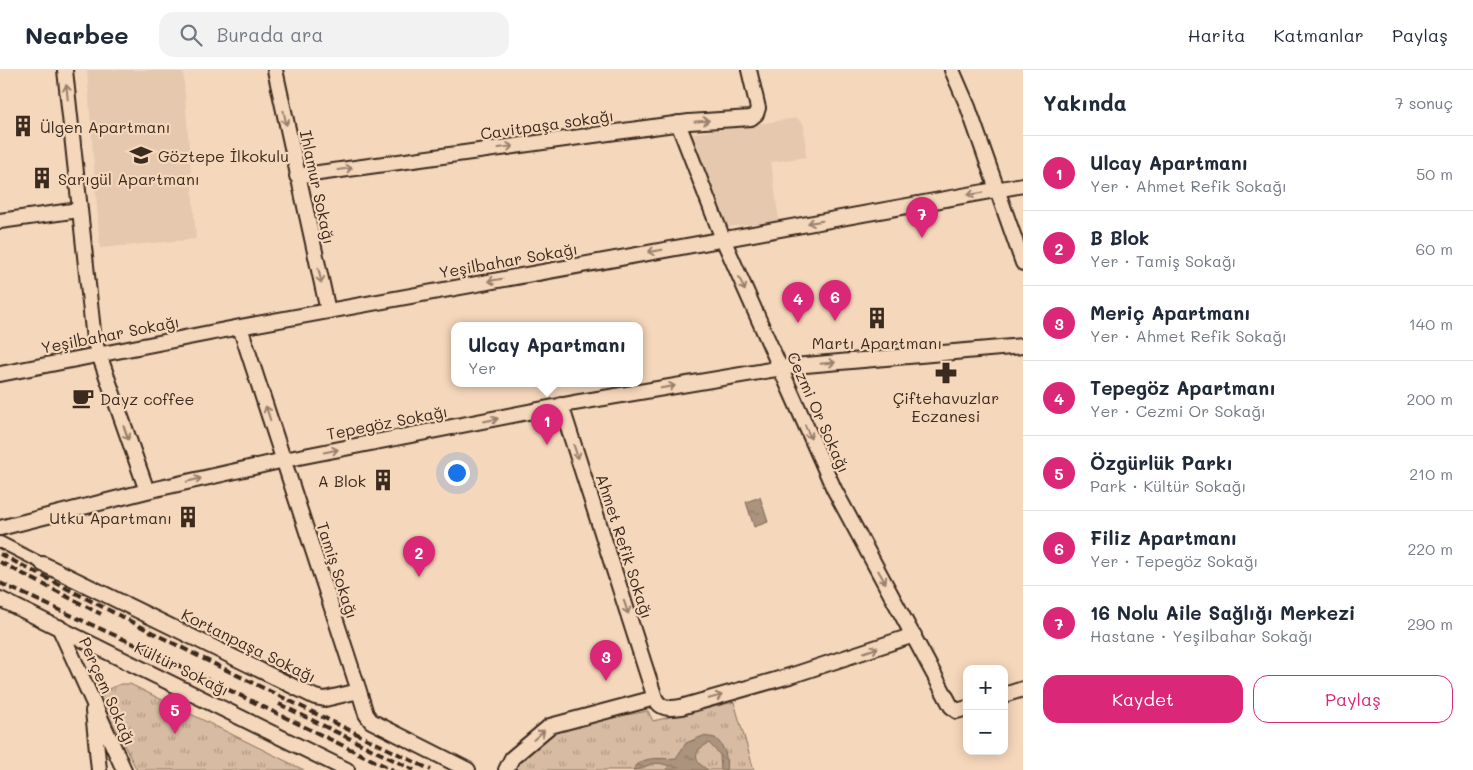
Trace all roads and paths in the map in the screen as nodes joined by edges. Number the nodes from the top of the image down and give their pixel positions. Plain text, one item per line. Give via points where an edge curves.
1 (65, 70) edge
2 (275, 70) edge
3 (749, 70) edge
4 (952, 70) edge
5 (678, 123) junction
6 (297, 176) junction
7 (1023, 185) edge
8 (996, 190) junction
9 (79, 210) junction
10 (0, 221) edge
11 (723, 239) junction
12 (1023, 263) edge
13 (328, 311) junction
14 (240, 326) junction
15 (1023, 346) edge
16 (98, 354) junction
17 (780, 368) junction
18 (0, 374) edge
19 (561, 405) junction
20 (284, 460) junction
21 (147, 491) junction
22 (0, 528) edge
23 (0, 542) edge
24 (43, 564) joint
25 (0, 599) edge
26 (60, 627) junction
27 (914, 635) junction
28 (1023, 689) edge
29 (358, 691) junction
30 (1008, 694) edge
31 (92, 698) junction
32 (655, 698) junction
33 (963, 709) edge
34 (98, 770) edge
35 (124, 770) edge
36 (347, 770) edge
37 (468, 770) edge
38 (506, 770) edge

9 -> 1 street
2 -> 6 street, Ihlamur Sokağı
5 -> 3 street, Cavitpaşa sokağı via 755,116 758,108
4 - 8 street
6 -> 5 street, Cavitpaşa sokağı
5 - 11 street, Cezmi Or Sokağı
6 -> 13 street, Ihlamur Sokağı
7 - 8 street, Yeşilbahar Sokağı
8 -> 11 street, Yeşilbahar Sokağı
8 - 12 street
9 - 10 street
9 - 16 street
11 -> 13 street, Yeşilbahar Sokağı
11 -> 17 street, Cezmi Or Sokağı
13 - 14 street, Yeşilbahar Sokağı
14 - 16 street, Yeşilbahar Sokağı
20 -> 14 street, Tamiş Sokağı
17 -> 15 street, Tepegöz Sokağı
16 - 18 street, Yeşilbahar Sokağı
16 -> 21 street
19 -> 17 street, Tepegöz Sokağı
17 -> 27 street, Cezmi Or Sokağı via 842,505
20 -> 19 street, Tepegöz Sokağı
19 -> 32 street, Ahmet Refik Sokağı
21 -> 20 street, Tepegöz Sokağı
20 - 29 street, Tamiş Sokağı
21 - 22 street, Tepegöz Sokağı
23 - 24 street, Kortanpaşa Sokağı
24 - 29 street, Kortanpaşa Sokağı via 315,697 325,699
25 - 26 street, Kültür Sokağı
26 - 31 street, Perçem Sokağı
26 - 36 street, Kültür Sokağı
32 -> 27 street via 665,708 680,707 793,675
27 - 33 street, Cezmi Or Sokağı via 950,704 957,711
28 - 30 street
29 - 37 street via 370,721
31 - 34 street
31 - 35 street, Perçem Sokağı
38 -> 32 street via 512,758 550,726

